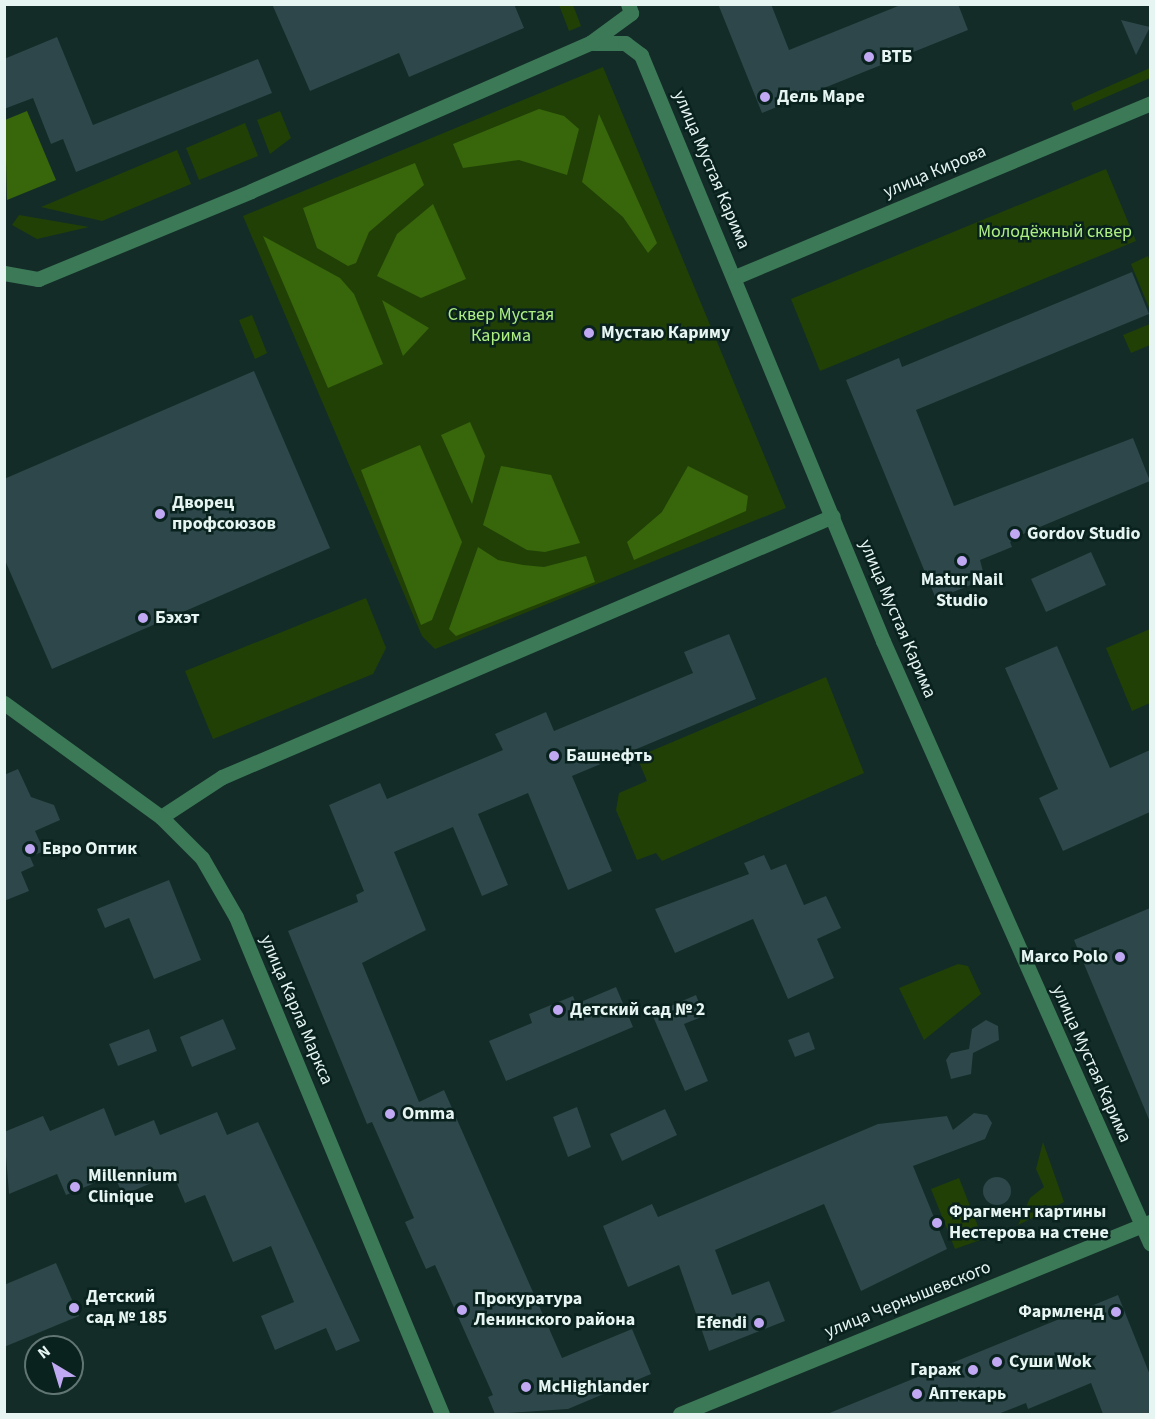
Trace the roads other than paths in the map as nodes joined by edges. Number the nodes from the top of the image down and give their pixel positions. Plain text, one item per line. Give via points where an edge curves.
1 (630, 9) edge
2 (590, 43) junction
3 (1150, 103) edge
4 (4, 273) edge
5 (735, 277) junction
6 (833, 516) junction
7 (4, 703) edge
8 (161, 818) junction
9 (1147, 1223) edge
10 (1150, 1243) edge
11 (442, 1414) edge
12 (680, 1414) edge

1 - 2 street
2 - 4 street via 38,279
2 - 5 street, улица Мустая Карима via 625,43 641,55
3 - 5 street, улица Кирова
5 - 6 street, улица Мустая Карима
6 - 8 street via 222,777
6 - 9 street, улица Мустая Карима
7 - 8 street, улица Карла Маркса
8 - 11 street, улица Карла Маркса via 202,858 236,917
9 - 10 street, улица Мустая Карима
9 - 12 street, улица Чернышевского

